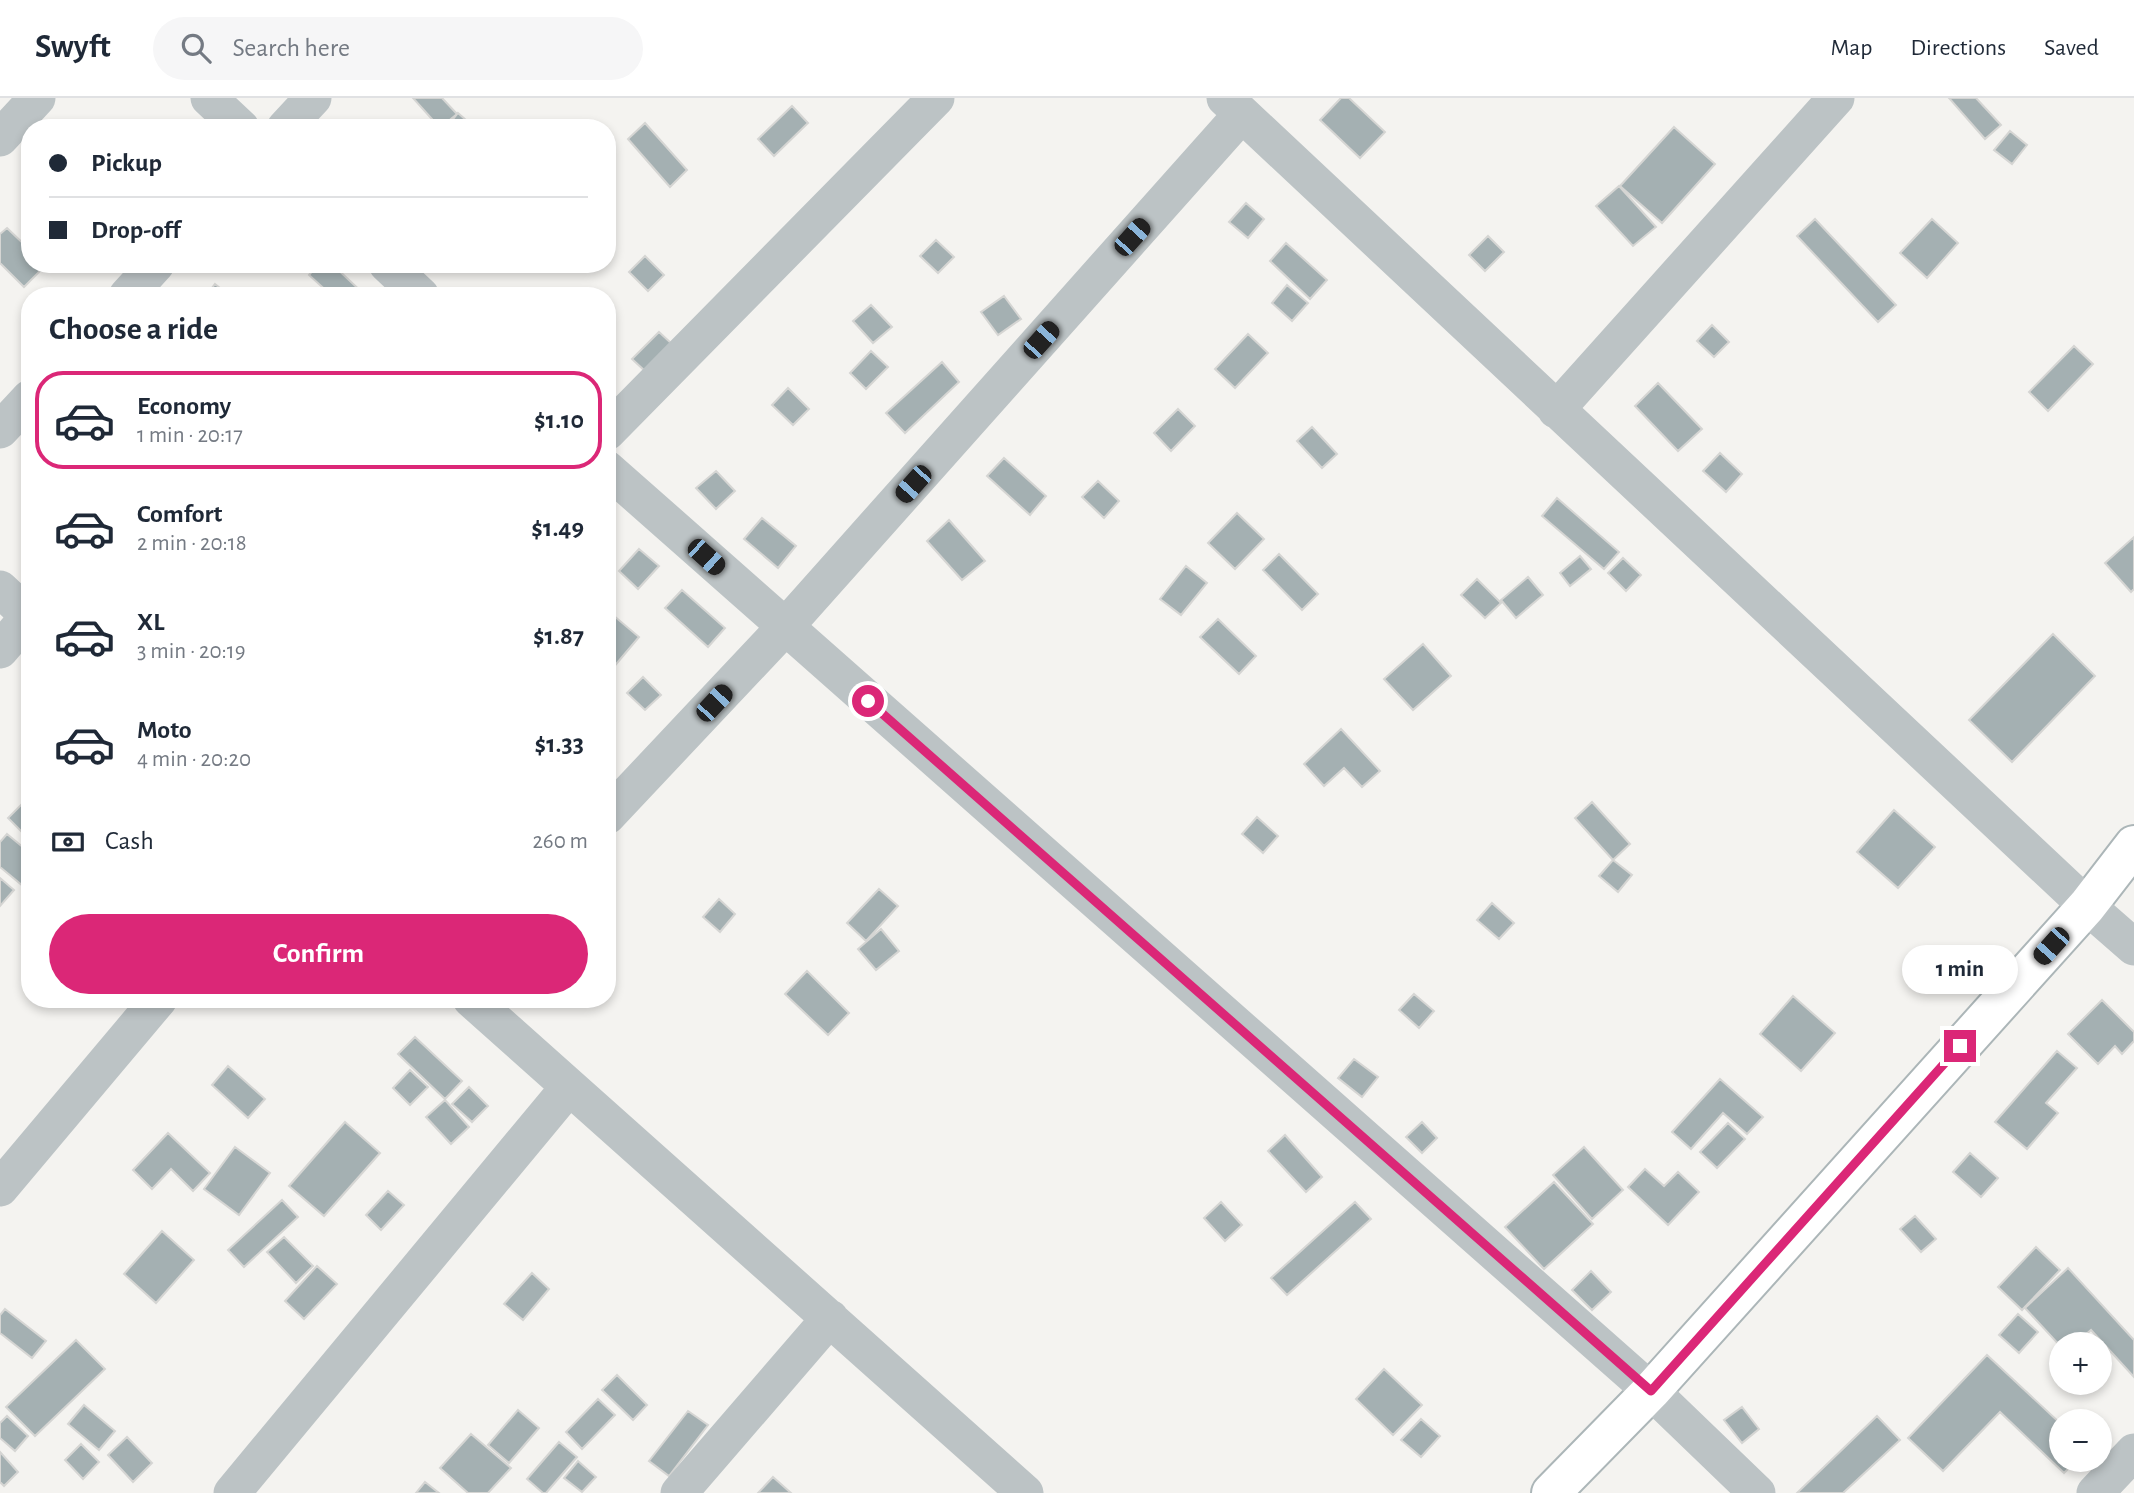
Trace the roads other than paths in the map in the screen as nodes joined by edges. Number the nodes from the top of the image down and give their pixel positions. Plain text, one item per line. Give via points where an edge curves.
1 (37, 98) edge
2 (209, 98) edge
3 (313, 98) edge
4 (936, 98) edge
5 (1836, 98) edge
6 (1233, 106) edge
7 (231, 119) edge
8 (293, 119) edge
9 (0, 138) edge
10 (148, 273) edge
11 (397, 273) edge
12 (135, 287) edge
13 (411, 287) edge
14 (21, 408) edge
15 (1556, 410) junction
16 (616, 423) edge
17 (0, 430) edge
18 (616, 478) edge
19 (0, 589) edge
20 (21, 609) edge
21 (21, 626) edge
22 (785, 627) junction
23 (0, 650) edge
24 (616, 806) edge
25 (2134, 845) edge
26 (2087, 906) junction
27 (2134, 947) edge
28 (151, 1008) edge
29 (481, 1008) edge
30 (569, 1087) junction
31 (0, 1188) edge
32 (830, 1318) junction
33 (1651, 1391) junction
34 (2134, 1452) edge
35 (232, 1493) edge
36 (679, 1493) edge
37 (1025, 1493) edge
38 (1551, 1493) edge
39 (1757, 1493) edge
40 (2095, 1493) edge

1 - 9 street
2 - 7 street
3 - 8 street
4 - 16 street
5 - 15 street
6 - 15 street
6 - 22 street
10 - 12 street
11 - 13 street
14 - 17 street
15 - 26 street
18 - 22 street
19 - 20 street
21 - 23 street
22 - 24 street
22 - 33 street
25 - 26 street
26 - 27 street
26 - 33 street
28 - 31 street
29 - 30 street
30 - 32 street
30 - 35 street
32 - 36 street
32 - 37 street
33 - 38 street
33 - 39 street
34 - 40 street

